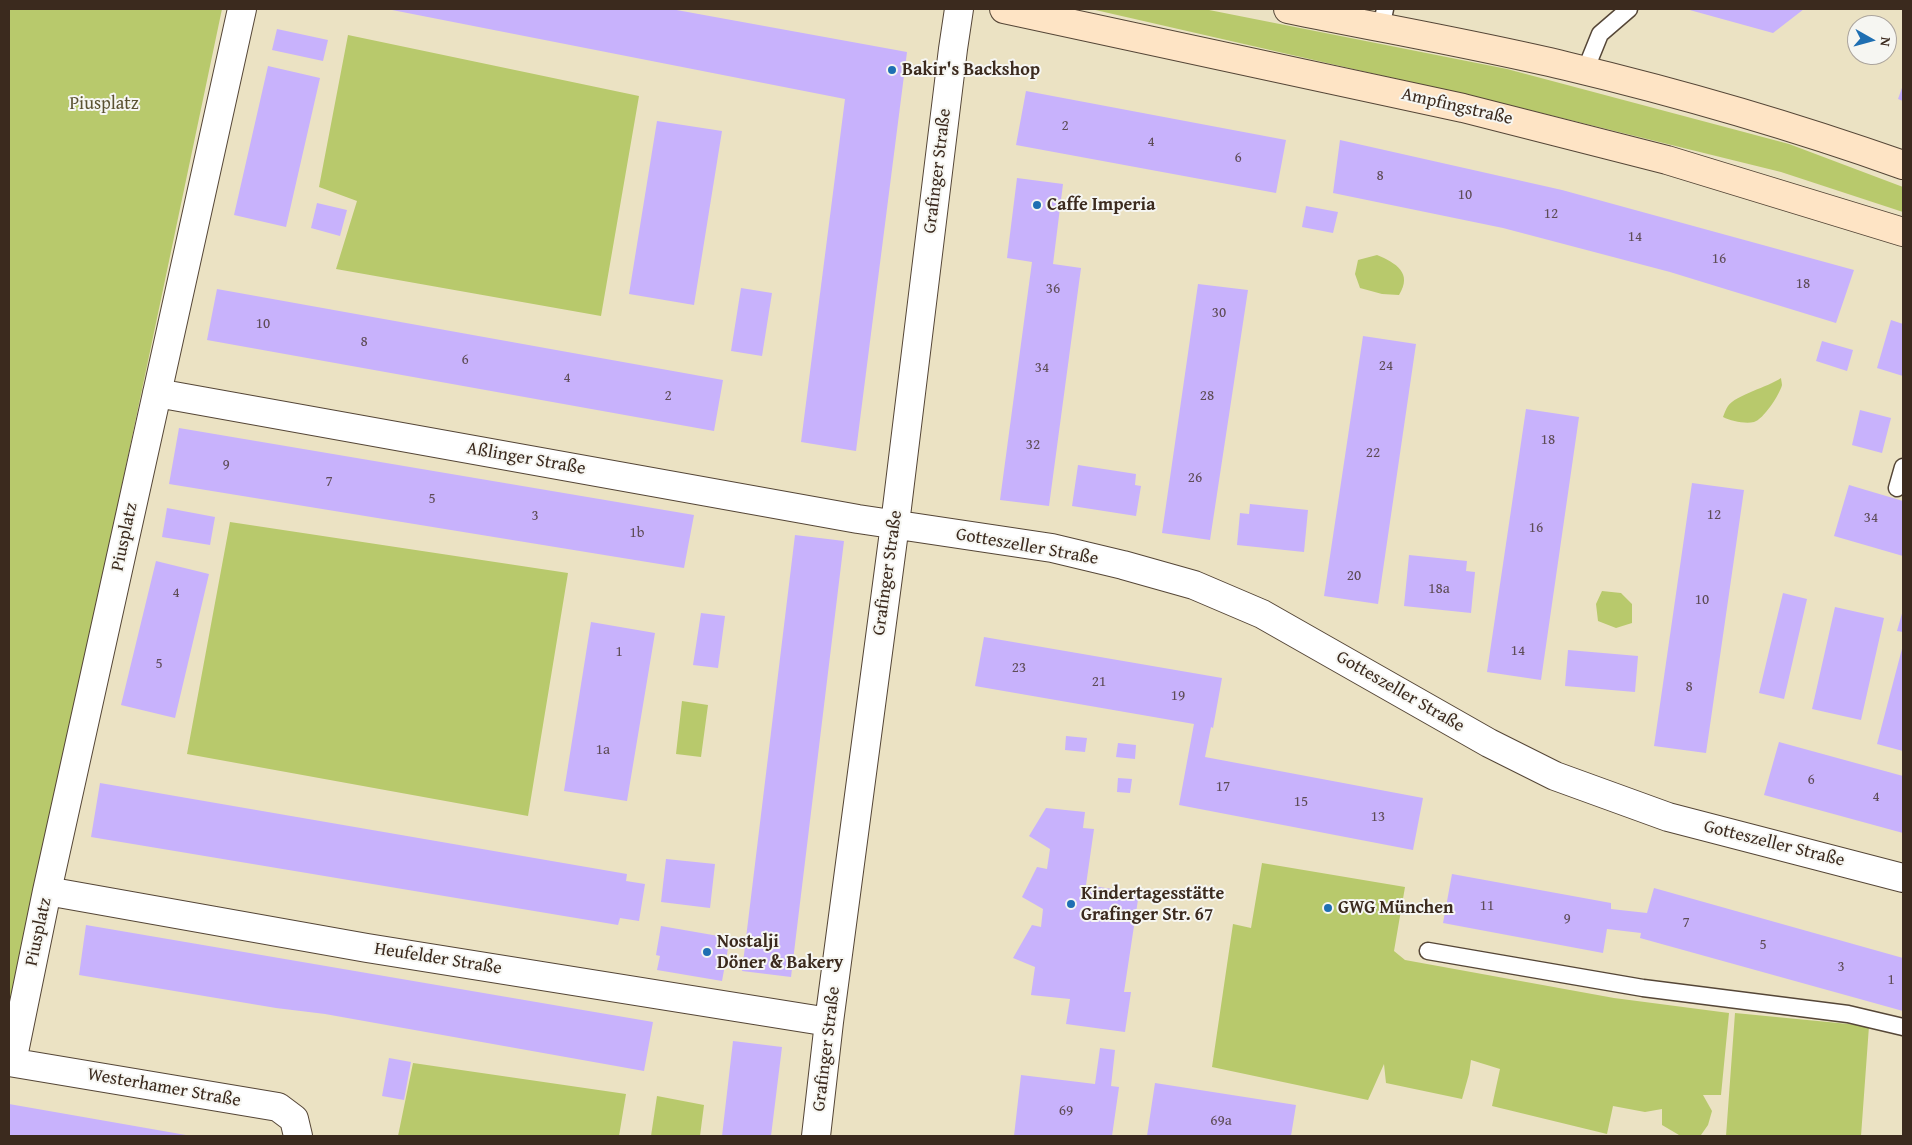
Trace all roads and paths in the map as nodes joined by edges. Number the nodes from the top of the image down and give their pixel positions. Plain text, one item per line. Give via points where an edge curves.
1 (242, 9) edge
2 (959, 9) edge
3 (1004, 9) edge
4 (1288, 9) edge
5 (1629, 9) edge
6 (1383, 18) edge
7 (1585, 71) junction
8 (1903, 165) edge
9 (1903, 232) edge
10 (157, 393) junction
11 (1903, 467) edge
12 (1897, 488) dead end
13 (895, 524) junction
14 (1903, 878) edge
15 (47, 891) junction
16 (1428, 951) dead end
17 (829, 1022) junction
18 (1903, 1027) edge
19 (10, 1062) edge
20 (304, 1135) edge
21 (816, 1136) edge

1 - 10 street, Piusplatz
2 - 13 street, Grafinger Straße
3 - 9 main road, Ampfingstraße via 1463,108 1667,160
4 - 6 main road
5 - 7 lane via 1600,34
6 - 7 main road
7 - 8 main road via 1829,140
10 - 13 street, Aßlinger Straße
10 - 15 street, Piusplatz
11 - 12 lane
13 - 14 street, Gotteszeller Straße via 1052,548 1194,585 1262,614 1490,743 1555,776 1668,817
13 - 17 street, Grafinger Straße
15 - 17 street, Heufelder Straße via 376,949
15 - 19 street, Piusplatz
16 - 18 lane via 1643,988 1848,1014
17 - 21 street, Grafinger Straße
19 - 20 street, Westerhamer Straße via 278,1107 294,1119

